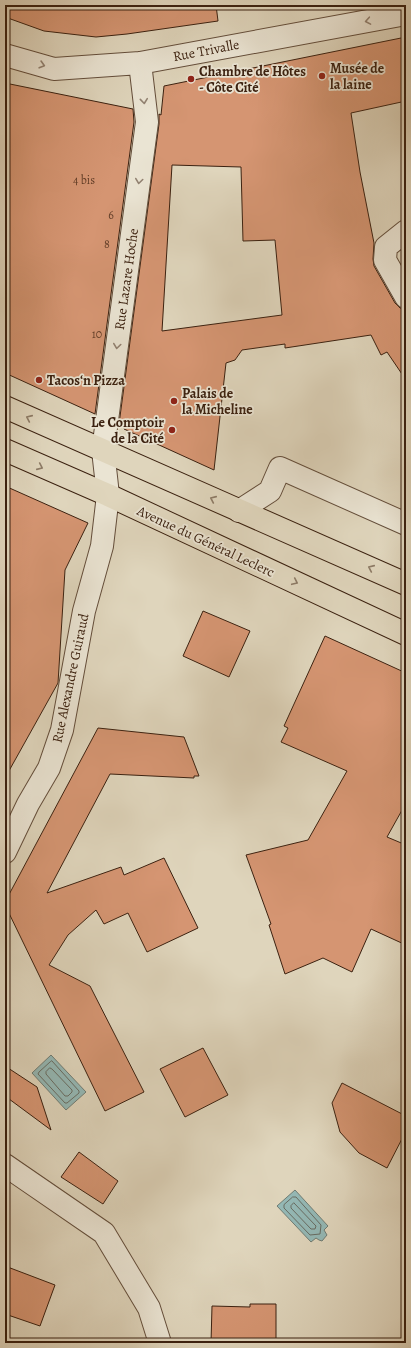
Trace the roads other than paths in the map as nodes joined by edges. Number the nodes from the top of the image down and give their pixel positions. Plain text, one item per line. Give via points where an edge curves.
1 (406, 14) edge
2 (5, 54) edge
3 (140, 62) junction
4 (406, 231) edge
5 (406, 297) edge
6 (5, 407) edge
7 (5, 450) edge
8 (103, 450) junction
9 (108, 495) junction
10 (240, 511) junction
11 (406, 524) edge
12 (406, 584) edge
13 (406, 634) edge
14 (5, 852) edge
15 (5, 1165) edge
16 (160, 1343) edge

1 -> 3 street, Rue Trivalle
2 -> 3 street, Rue Trivalle via 54,69
3 -> 8 street, Rue Lazare Hoche via 147,122
4 - 5 street via 386,247 385,260
8 -> 6 main road
7 -> 9 main road, Avenue du Général Leclerc
8 - 9 street, Rue Lazare Hoche
10 -> 8 main road
9 -> 13 main road, Avenue du Général Leclerc
9 - 14 street, Rue Alexandre Guiraud via 102,546 84,611 62,730 49,768
10 - 11 street via 270,491 280,468
12 -> 10 main road
15 - 16 street via 104,1233 150,1308

